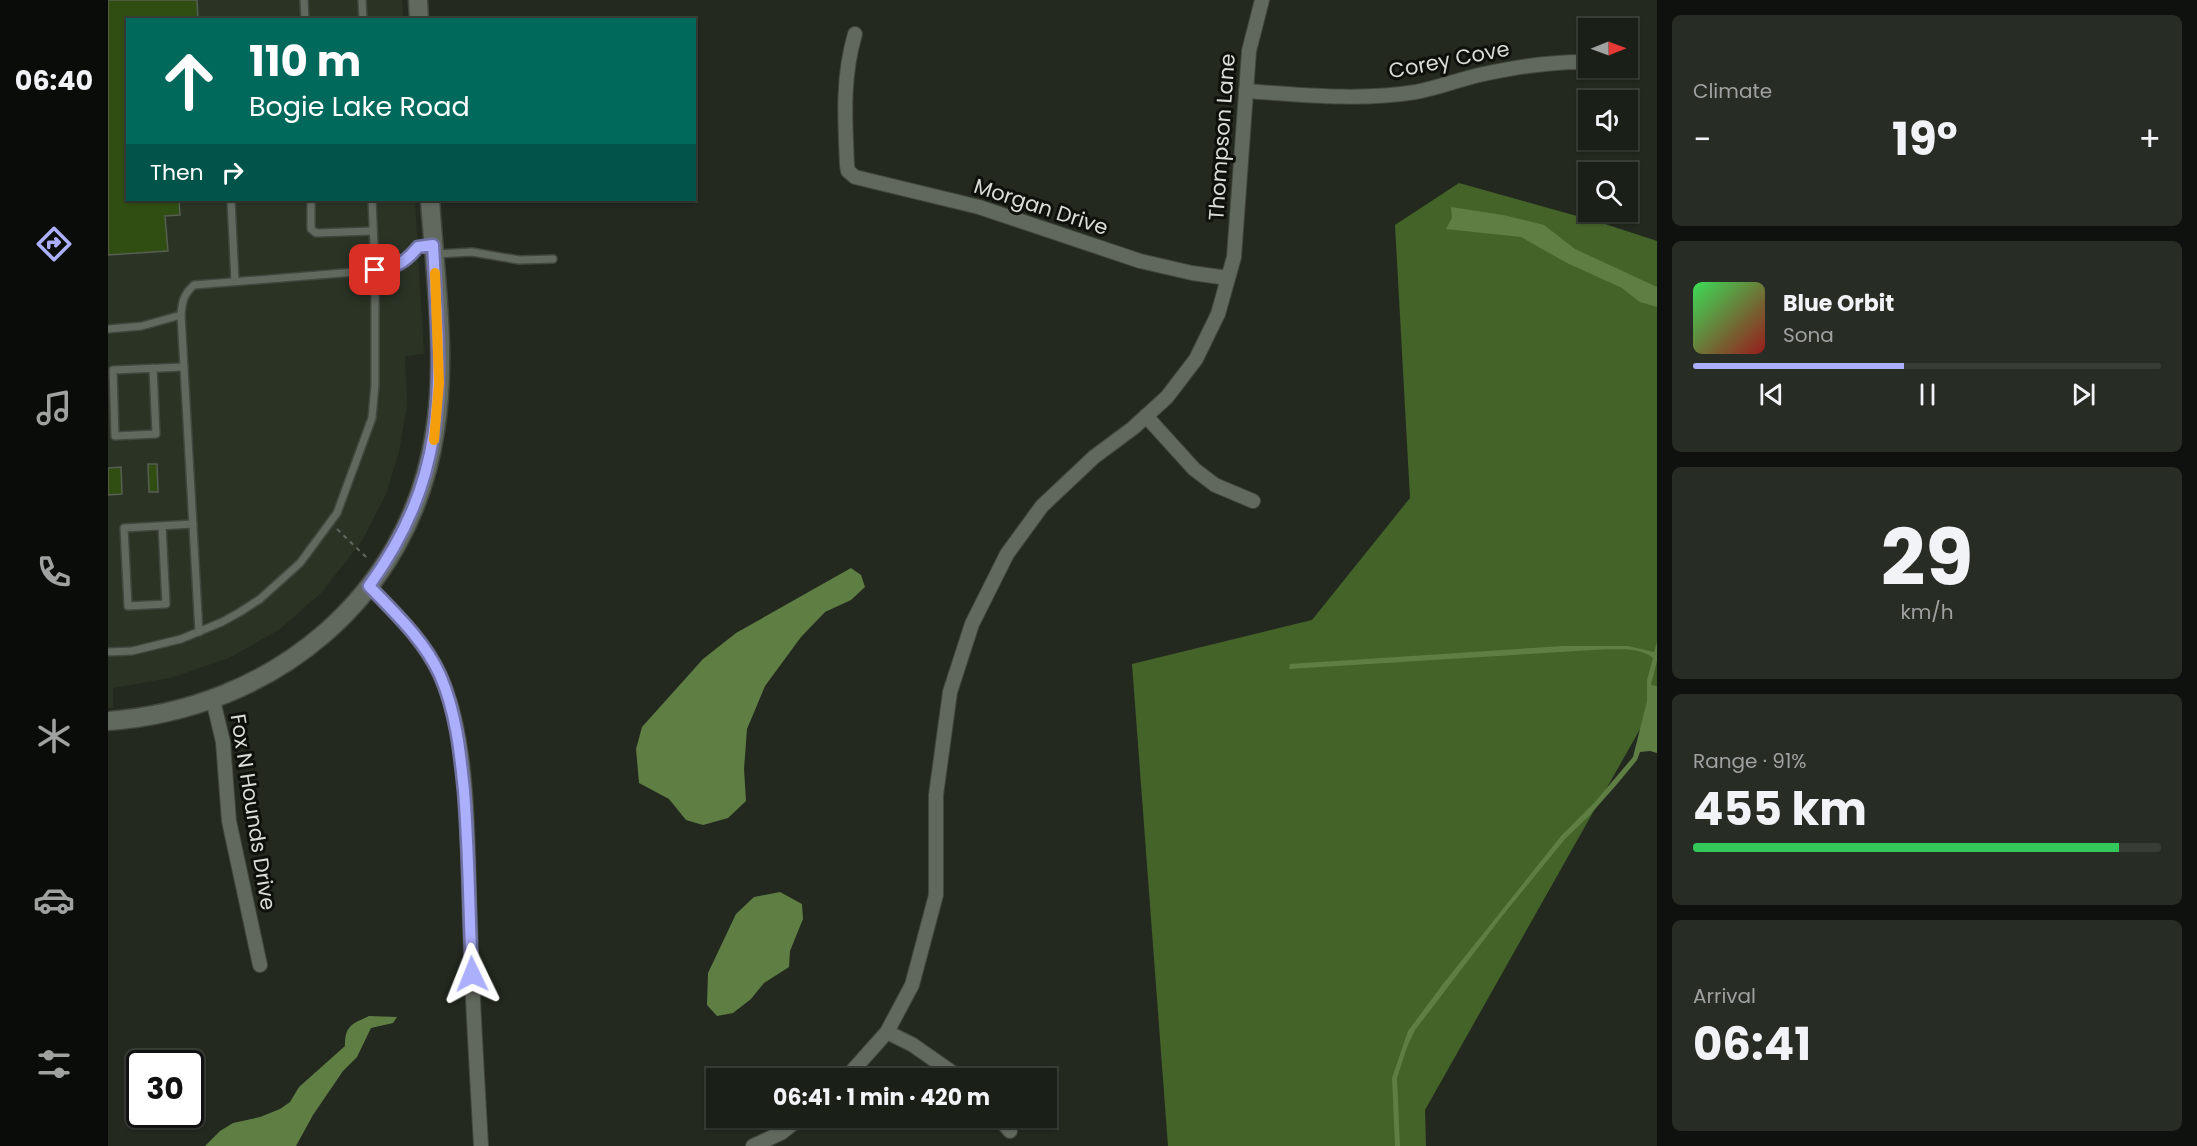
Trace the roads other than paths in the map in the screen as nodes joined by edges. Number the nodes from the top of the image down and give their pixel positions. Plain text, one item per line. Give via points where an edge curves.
1 (304, 0) edge
2 (362, 0) edge
3 (418, 0) edge
4 (1262, 0) edge
5 (305, 18) edge
6 (363, 18) edge
7 (419, 18) edge
8 (855, 33) dead end
9 (1578, 62) edge
10 (1246, 91) junction
11 (231, 201) edge
12 (310, 201) edge
13 (372, 201) edge
14 (430, 201) edge
15 (373, 231) junction
16 (433, 250) junction
17 (553, 259) dead end
18 (375, 270) junction
19 (1228, 279) junction
20 (236, 281) junction
21 (181, 315) junction
22 (108, 329) edge
23 (184, 367) junction
24 (153, 368) junction
25 (1146, 416) junction
26 (1253, 501) dead end
27 (193, 524) junction
28 (162, 526) junction
29 (369, 586) junction
30 (199, 632) junction
31 (108, 652) edge
32 (213, 700) junction
33 (108, 721) edge
34 (260, 965) dead end
35 (888, 1032) junction
36 (855, 1068) edge
37 (946, 1068) edge
38 (787, 1128) edge
39 (1007, 1128) edge
40 (1010, 1131) dead end
41 (481, 1146) edge
42 (753, 1146) edge

1 - 5 lane
2 - 6 lane
3 - 7 main road
4 - 10 street, Thompson Lane via 1248,51
8 - 19 street, Morgan Drive via 847,60 844,113 848,171 855,177 980,207 1140,261
9 - 10 street, Corey Cove via 1531,65 1417,92 1316,96
10 - 19 street, Thompson Lane via 1234,257
11 - 20 lane
12 - 15 lane via 311,229 316,233
13 - 15 lane
14 - 16 main road
15 - 18 lane
16 - 17 lane via 519,260
16 - 18 lane via 418,247 402,264
16 - 29 main road via 439,367 435,433 417,500
18 - 20 lane
18 - 30 lane via 372,418 345,495 300,563 260,599
19 - 25 street, Thompson Lane via 1218,314 1196,359 1167,397
20 - 21 lane via 194,285 182,300
21 - 22 lane via 142,326
21 - 23 lane
23 - 24 lane
23 - 27 lane
24 - 24 lane via 113,370 115,436 156,434
25 - 26 street via 1194,469 1215,485
25 - 35 street, Thompson Lane via 1094,457 1042,506 1007,554 972,624 950,692 937,784 936,896 912,985
27 - 28 lane
27 - 30 lane
28 - 28 lane via 124,528 128,606 166,604
29 - 32 main road via 332,628 305,650 265,676
29 - 41 street via 414,634 440,674 454,716 467,824
30 - 31 lane via 160,645
32 - 33 main road via 161,715
32 - 34 street, Fox N Hounds Drive via 223,742 230,828
35 - 36 street, Thompson Lane
35 - 37 street
38 - 42 street
39 - 40 street

